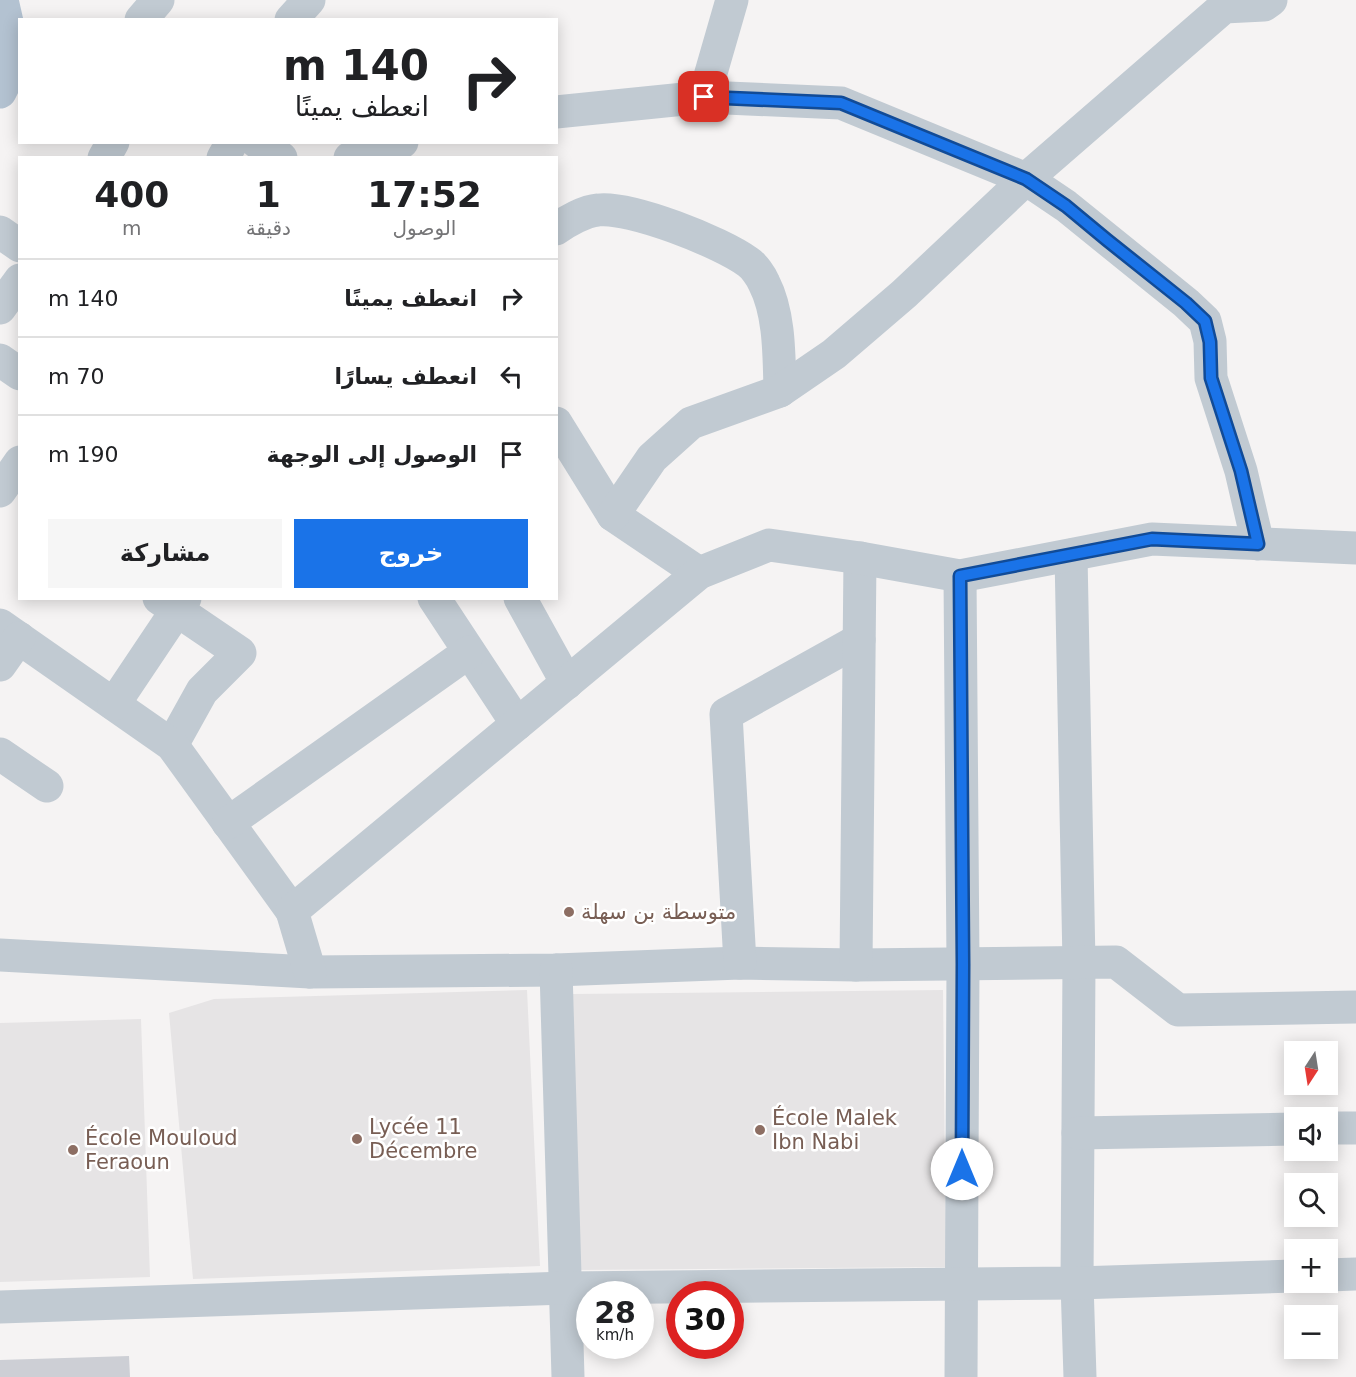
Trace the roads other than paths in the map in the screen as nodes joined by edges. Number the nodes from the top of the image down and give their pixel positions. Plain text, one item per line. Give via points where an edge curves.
1 (2, 0) edge
2 (158, 0) edge
3 (309, 0) edge
4 (732, 0) edge
5 (1271, 0) edge
6 (1221, 4) edge
7 (143, 18) edge
8 (293, 18) edge
9 (8, 73) edge
10 (704, 97) junction
11 (558, 112) edge
12 (260, 144) edge
13 (394, 144) edge
14 (278, 156) edge
15 (354, 156) edge
16 (1026, 179) junction
17 (558, 228) edge
18 (0, 232) edge
19 (18, 245) edge
20 (18, 283) edge
21 (0, 308) edge
22 (0, 360) edge
23 (18, 373) edge
24 (780, 391) junction
25 (558, 426) edge
26 (18, 465) edge
27 (0, 490) edge
28 (18, 502) edge
29 (614, 515) junction
30 (1258, 544) junction
31 (1356, 548) edge
32 (1071, 555) junction
33 (860, 558) junction
34 (699, 573) junction
35 (960, 576) junction
36 (435, 600) edge
37 (521, 600) edge
38 (174, 602) edge
39 (9, 632) edge
40 (859, 640) junction
41 (469, 652) junction
42 (0, 665) edge
43 (567, 683) junction
44 (114, 705) junction
45 (517, 724) junction
46 (172, 745) junction
47 (0, 754) edge
48 (47, 786) dead end
49 (228, 823) junction
50 (292, 911) junction
51 (0, 954) edge
52 (740, 963) junction
53 (1079, 963) junction
54 (963, 964) junction
55 (856, 965) junction
56 (556, 970) junction
57 (310, 972) junction
58 (1356, 1006) edge
59 (1338, 1128) edge
60 (1356, 1128) edge
61 (1284, 1129) edge
62 (1078, 1133) junction
63 (1356, 1274) edge
64 (1338, 1275) edge
65 (1284, 1276) edge
66 (961, 1283) junction
67 (1077, 1283) junction
68 (565, 1288) junction
69 (0, 1307) edge
70 (568, 1377) edge
71 (961, 1377) edge
72 (1080, 1377) edge

1 - 9 main road via 7,22
2 - 7 street
3 - 8 street
4 - 10 street
5 - 6 street via 1264,5
6 - 16 street
10 - 11 street
10 - 16 street via 841,103
12 - 14 street
13 - 15 street
16 - 24 street via 871,323
16 - 30 street via 1066,206 1205,321 1211,378 1241,471
17 - 24 street via 596,210 621,210 718,245 750,263 764,282 770,299 779,342
18 - 19 street
20 - 21 street
22 - 23 street
24 - 29 street via 691,423 652,458
25 - 29 street
26 - 27 street
27 - 28 street
29 - 34 street
30 - 31 street
30 - 32 street via 1152,539
32 - 35 street
32 - 53 street
33 - 34 street via 769,545
33 - 35 street
33 - 40 street
34 - 43 street
35 - 54 street
36 - 41 street
37 - 43 street
38 - 44 street
38 - 46 street via 240,653 202,692
39 - 42 street
39 - 44 street
40 - 52 street via 726,714
40 - 55 street
41 - 45 street
41 - 49 street
43 - 45 street
44 - 46 street
45 - 50 street
46 - 49 street
47 - 48 street
49 - 50 street
50 - 57 street
51 - 57 street
52 - 55 street
52 - 56 street
53 - 54 street
53 - 58 street via 1116,962 1178,1010
53 - 62 street
54 - 55 street
54 - 66 street
56 - 57 street
56 - 68 street
59 - 60 street
61 - 62 street
62 - 67 street
63 - 64 street
65 - 67 street
66 - 67 street
66 - 68 street
66 - 71 street
67 - 72 street
68 - 69 street
68 - 70 street

